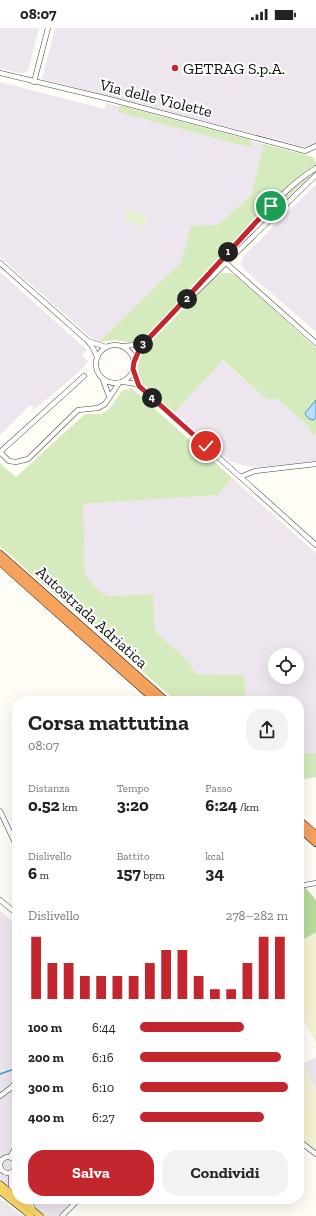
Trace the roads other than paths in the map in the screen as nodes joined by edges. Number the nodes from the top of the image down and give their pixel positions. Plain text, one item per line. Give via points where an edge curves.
1 (48, 28) edge
2 (0, 73) edge
3 (34, 82) junction
4 (316, 146) edge
5 (316, 168) edge
6 (316, 175) edge
7 (226, 263) junction
8 (0, 264) edge
9 (189, 297) junction
10 (88, 341) junction
11 (145, 342) junction
12 (316, 343) edge
13 (106, 346) junction
14 (121, 346) junction
15 (97, 357) junction
16 (134, 362) junction
17 (133, 369) junction
18 (84, 376) dead end
19 (103, 380) junction
20 (121, 382) junction
21 (139, 386) junction
22 (109, 396) junction
23 (0, 452) edge
24 (316, 464) edge
25 (240, 477) junction
26 (316, 545) edge
27 (0, 554) edge
28 (0, 562) edge
29 (150, 696) edge
30 (160, 696) edge
31 (0, 811) edge
32 (304, 824) edge
33 (304, 832) edge
34 (316, 835) edge
35 (12, 836) edge
36 (316, 843) edge
37 (316, 883) edge
38 (304, 885) edge
39 (0, 900) edge
40 (12, 910) edge
41 (12, 1087) edge
42 (0, 1096) edge
43 (304, 1145) edge
44 (12, 1154) edge
45 (316, 1154) edge
46 (10, 1157) joint
47 (0, 1162) edge
48 (11, 1172) joint
49 (0, 1184) edge
50 (12, 1187) edge
51 (0, 1191) edge
52 (12, 1193) edge
53 (12, 1199) edge
54 (19, 1204) edge
55 (24, 1204) edge
56 (30, 1204) edge
57 (74, 1204) edge
58 (35, 1215) edge
59 (62, 1216) edge

1 - 3 street
2 - 3 street, Via delle Violette
3 - 4 street, Via delle Violette via 109,99 305,151
5 - 9 street via 271,206
6 - 7 street
7 - 9 street
7 - 12 street
8 - 10 street
9 - 11 street
10 - 13 street
10 - 15 street
11 - 14 street
11 - 16 street
13 - 14 street
13 - 15 street
14 - 16 street via 130,353
15 - 19 street via 95,366
16 - 17 street
17 - 20 street
17 - 21 street
18 - 23 street
19 - 20 street via 109,383
19 - 22 street
20 - 21 street
20 - 22 street
21 - 25 street
22 - 23 street via 105,404 98,408 78,410 28,459 9,461
24 - 25 street via 255,470
25 - 26 street
27 - 30 highway, Autostrada Adriatica
28 - 29 highway, Autostrada Adriatica
31 - 35 street
32 - 34 highway
33 - 36 highway
37 - 38 street
39 - 40 street
41 - 42 street
43 - 45 street
44 - 46 street
46 - 47 street
47 - 48 street via 3,1171
48 - 50 street
49 - 52 main road
51 - 53 main road
54 - 58 main road
55 - 58 main road
56 - 58 street
57 - 59 street

